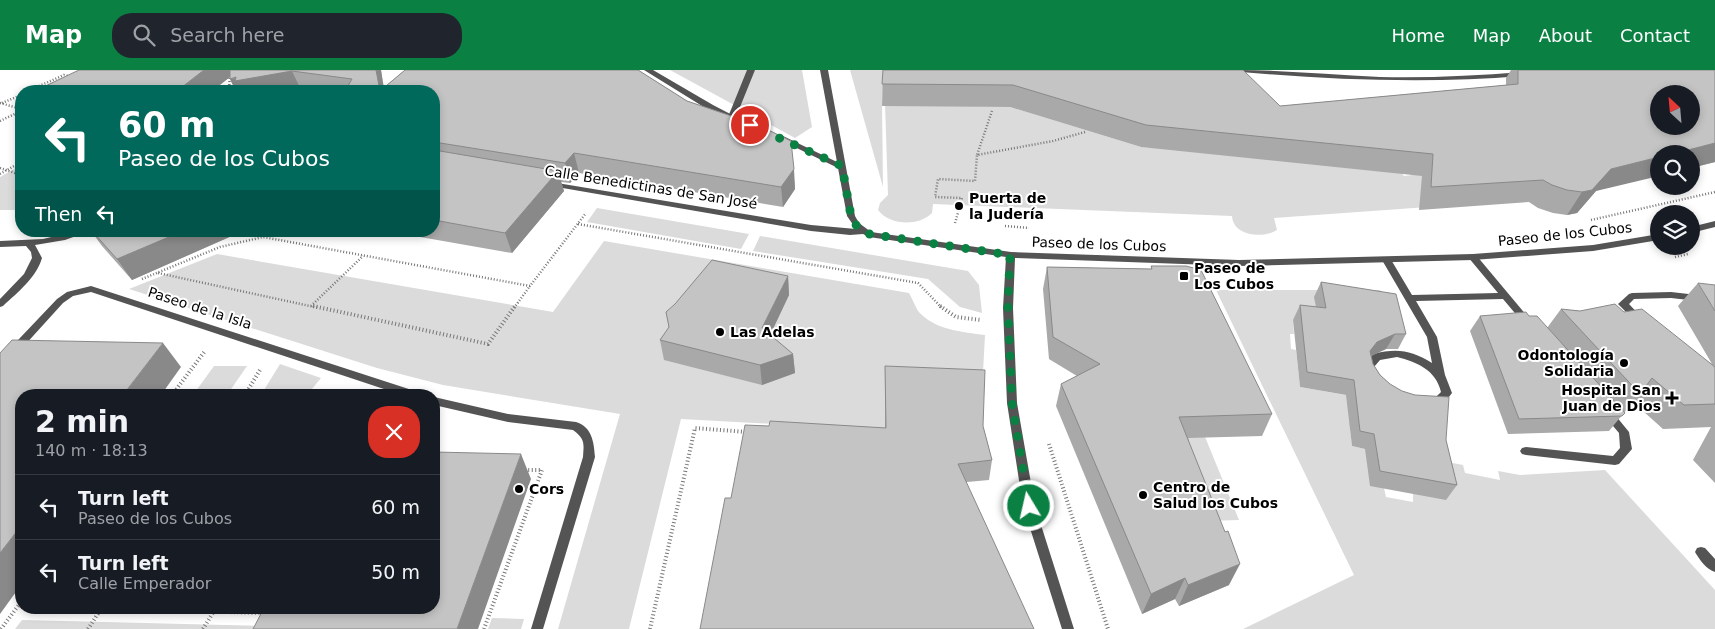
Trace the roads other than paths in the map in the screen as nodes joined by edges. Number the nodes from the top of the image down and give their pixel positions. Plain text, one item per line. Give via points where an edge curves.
1 (648, 70) edge
2 (751, 70) edge
3 (824, 70) edge
4 (1241, 70) edge
5 (1397, 70) edge
6 (1512, 72) edge
7 (1525, 73) edge
8 (1405, 79) junction
9 (732, 117) junction
10 (741, 121) edge
11 (768, 133) edge
12 (842, 166) junction
13 (539, 182) edge
14 (1715, 224) edge
15 (1700, 228) edge
16 (864, 231) junction
17 (67, 237) edge
18 (1650, 238) edge
19 (0, 244) edge
20 (29, 244) junction
21 (1010, 255) junction
22 (1473, 257) junction
23 (1387, 260) junction
24 (1506, 296) junction
25 (1409, 298) junction
26 (1715, 300) edge
27 (0, 304) edge
28 (1650, 329) edge
29 (1537, 334) edge
30 (0, 365) edge
31 (1440, 375) junction
32 (396, 389) edge
33 (440, 402) edge
34 (1599, 404) edge
35 (1526, 451) dead end
36 (1701, 552) dead end
37 (1715, 567) edge
38 (538, 629) edge
39 (1068, 629) edge

1 - 9 street
2 - 9 street
3 - 12 street
4 - 8 street
5 - 8 street
6 - 7 street
6 - 8 street
9 - 10 street
11 - 12 street
12 - 16 street via 851,216
13 - 16 street, Calle Benedictinas de San José via 811,228
14 - 15 street
16 - 21 street, Paseo de los Cubos
17 - 20 street
18 - 22 street, Paseo de los Cubos via 1593,248
19 - 20 street
20 - 27 street via 36,253 35,264 20,285
21 - 23 street, Paseo de los Cubos via 1239,263
21 - 39 street via 1008,308 1012,403 1029,506
22 - 23 street, Paseo de los Cubos
22 - 24 street
23 - 25 street
24 - 25 street
24 - 29 street
25 - 31 street via 1432,337
26 - 28 street via 1671,295 1632,296 1622,304
30 - 32 street, Paseo de la Isla via 60,301 70,294 91,289
31 - 31 street via 1422,361 1397,354 1377,357 1368,368 1375,386 1410,405 1435,404 1442,400 1447,393
33 - 38 street via 508,418 576,426 585,433 589,457
34 - 35 street via 1624,432 1626,450 1615,461
36 - 37 street

